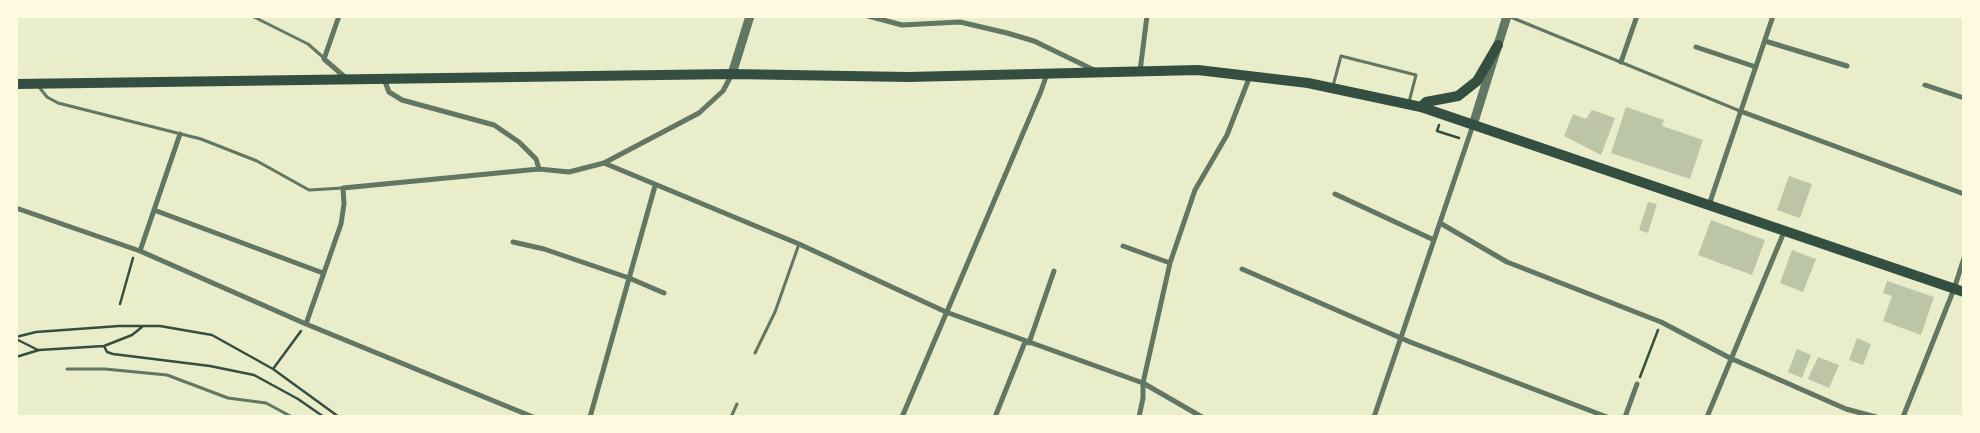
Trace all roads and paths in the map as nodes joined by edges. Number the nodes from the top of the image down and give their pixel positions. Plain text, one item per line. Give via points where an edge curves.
1 (252, 16) edge
2 (339, 16) edge
3 (750, 16) edge
4 (868, 16) edge
5 (1147, 16) edge
6 (1508, 16) edge
7 (1637, 16) edge
8 (1773, 16) edge
9 (961, 19) edge
10 (1765, 40) junction
11 (1498, 45) junction
12 (1696, 47) dead end
13 (324, 59) junction
14 (1621, 62) junction
15 (1847, 66) dead end
16 (1756, 67) junction
17 (1096, 71) junction
18 (1140, 71) junction
19 (1047, 73) junction
20 (732, 74) junction
21 (1250, 76) junction
22 (346, 78) junction
23 (383, 78) junction
24 (37, 83) junction
25 (16, 84) edge
26 (1926, 85) dead end
27 (1333, 87) junction
28 (1964, 98) edge
29 (1408, 103) junction
30 (1421, 106) junction
31 (1740, 111) junction
32 (1473, 125) junction
33 (1437, 131) dead end
34 (180, 134) junction
35 (1468, 140) junction
36 (604, 163) junction
37 (539, 169) junction
38 (655, 186) junction
39 (343, 188) junction
40 (1335, 194) dead end
41 (1964, 194) edge
42 (1709, 206) junction
43 (16, 208) edge
44 (154, 210) junction
45 (1440, 223) junction
46 (1784, 232) junction
47 (1434, 240) junction
48 (513, 242) dead end
49 (799, 244) junction
50 (1123, 246) dead end
51 (138, 250) junction
52 (1964, 258) edge
53 (1170, 263) junction
54 (1242, 269) dead end
55 (1054, 271) dead end
56 (323, 273) junction
57 (629, 278) junction
58 (1959, 291) edge
59 (664, 293) dead end
60 (120, 304) dead end
61 (946, 312) junction
62 (1661, 322) junction
63 (306, 324) junction
64 (143, 326) junction
65 (1401, 337) junction
66 (16, 338) edge
67 (1027, 343) junction
68 (104, 346) junction
69 (39, 350) junction
70 (755, 354) dead end
71 (16, 357) edge
72 (1730, 358) junction
73 (68, 369) dead end
74 (273, 369) junction
75 (1143, 383) junction
76 (1638, 384) joint
77 (736, 404) dead end
78 (518, 414) edge
79 (292, 417) edge
80 (324, 417) edge
81 (339, 417) edge
82 (533, 417) edge
83 (590, 417) edge
84 (731, 417) edge
85 (902, 417) edge
86 (995, 417) edge
87 (1139, 417) edge
88 (1202, 417) edge
89 (1374, 417) edge
90 (1607, 417) edge
91 (1625, 417) edge
92 (1707, 417) edge
93 (1876, 417) edge
94 (1903, 417) edge

1 - 13 lane via 308,44
2 - 13 street
3 - 20 street
4 - 9 street via 902,25
5 - 18 street
6 - 11 street
6 - 14 lane
7 - 14 street
8 - 10 street
9 - 17 street via 1034,41
10 - 15 street
10 - 16 street
11 - 30 main road via 1477,81 1458,96 1426,102
11 - 32 street
12 - 16 street
13 - 22 street
14 - 31 lane
16 - 31 street
17 - 18 main road
17 - 19 main road
18 - 21 main road via 1198,70
19 - 20 main road via 908,77
19 - 61 street
20 - 23 main road
20 - 36 street via 723,91 700,113
21 - 27 main road
21 - 53 street via 1227,134 1195,190
22 - 23 main road
22 - 24 main road
23 - 37 street via 389,92 402,100 494,125 519,142 536,159
24 - 25 main road
24 - 34 lane via 48,97 58,103
26 - 28 street
27 - 29 main road
27 - 29 lane via 1341,56 1416,75
29 - 30 main road
30 - 32 main road
31 - 41 street
31 - 42 street
32 - 35 street
32 - 42 main road
33 - 35 path
34 - 39 lane via 200,138 258,161 309,190
34 - 44 street
35 - 45 street
36 - 37 street via 569,172
36 - 38 street
37 - 39 street
38 - 49 street
38 - 57 street
39 - 56 street via 340,224
40 - 47 street
42 - 46 main road
43 - 51 street
44 - 51 street
44 - 56 street
45 - 47 street
45 - 62 street via 1507,262
46 - 58 main road
46 - 72 street
47 - 65 street
48 - 57 street via 544,249
49 - 61 street
49 - 70 lane via 775,312
50 - 53 street
51 - 60 path
51 - 63 street
52 - 58 street
53 - 75 street
54 - 65 street
55 - 67 street
56 - 63 street
57 - 59 street
57 - 83 street
58 - 94 street
61 - 67 street
61 - 85 street
62 - 72 street
62 - 76 path
63 - 74 path
63 - 78 street
64 - 66 path via 36,332
64 - 68 path via 132,335
64 - 74 path via 212,335
65 - 89 street
65 - 90 street
66 - 69 path
67 - 75 street
67 - 86 street
68 - 69 path
68 - 80 path via 107,352 114,354 254,375
69 - 71 path
72 - 92 street
72 - 93 street via 1846,409
73 - 79 lane via 167,375 228,398 266,403
74 - 81 path
75 - 87 street
75 - 88 street
76 - 91 street
77 - 84 lane
78 - 82 street

